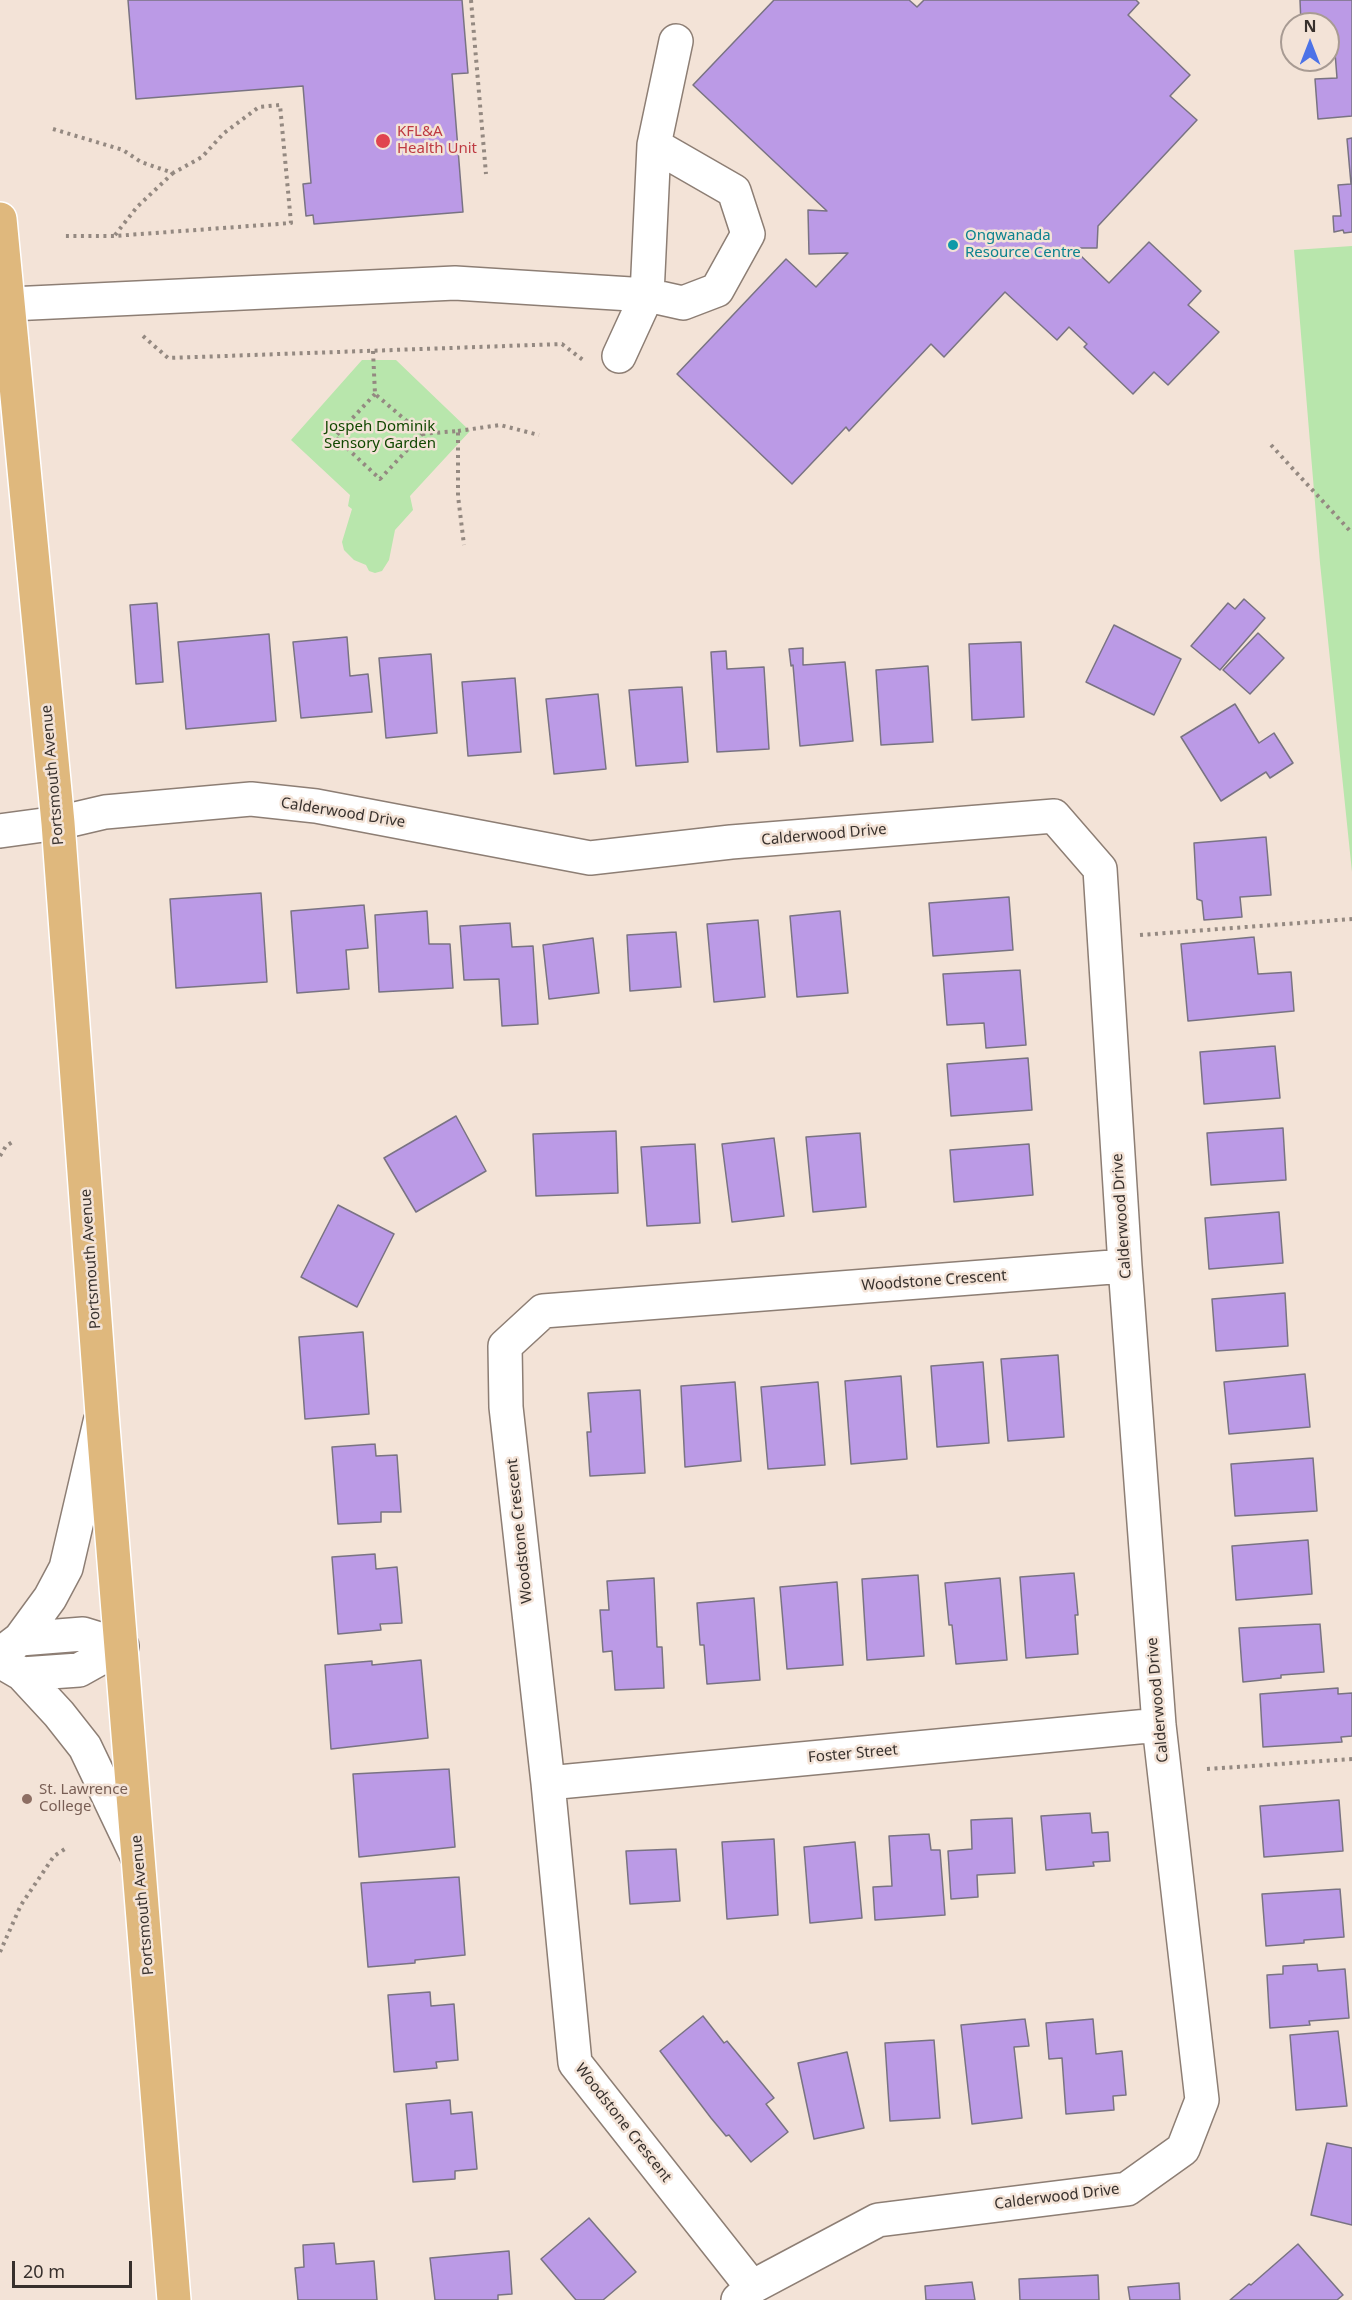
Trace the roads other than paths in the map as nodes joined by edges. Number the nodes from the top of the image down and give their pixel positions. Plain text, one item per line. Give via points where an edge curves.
1 (676, 41) dead end
2 (654, 145) junction
3 (0, 219) edge
4 (647, 295) junction
5 (10, 304) junction
6 (619, 356) dead end
7 (58, 823) junction
8 (0, 831) edge
9 (1125, 1266) junction
10 (102, 1414) junction
11 (122, 1646) junction
12 (11, 1657) edge
13 (1159, 1725) junction
14 (548, 1783) junction
15 (140, 1862) junction
16 (745, 2294) edge
17 (174, 2300) edge

1 - 2 street
2 - 4 street
2 - 4 street via 734,191 748,234 717,290 682,303
3 - 5 main road, Portsmouth Avenue
4 - 5 street via 455,283
4 - 6 street
5 - 7 main road, Portsmouth Avenue
7 - 8 street
7 - 9 street, Calderwood Drive via 105,812 251,799 316,806 590,858 1054,816 1100,869
7 - 10 main road, Portsmouth Avenue
9 - 13 street, Calderwood Drive
9 - 14 street, Woodstone Crescent via 543,1311 505,1346 506,1407
10 - 11 main road, Portsmouth Avenue
10 - 12 street via 66,1568
11 - 12 street via 79,1670
11 - 15 main road, Portsmouth Avenue
12 - 15 street via 85,1747
13 - 14 street, Foster Street
13 - 16 street, Calderwood Drive via 1202,2100 1183,2149 1127,2189 878,2220
14 - 16 street, Woodstone Crescent via 575,2063
15 - 17 main road, Portsmouth Avenue

